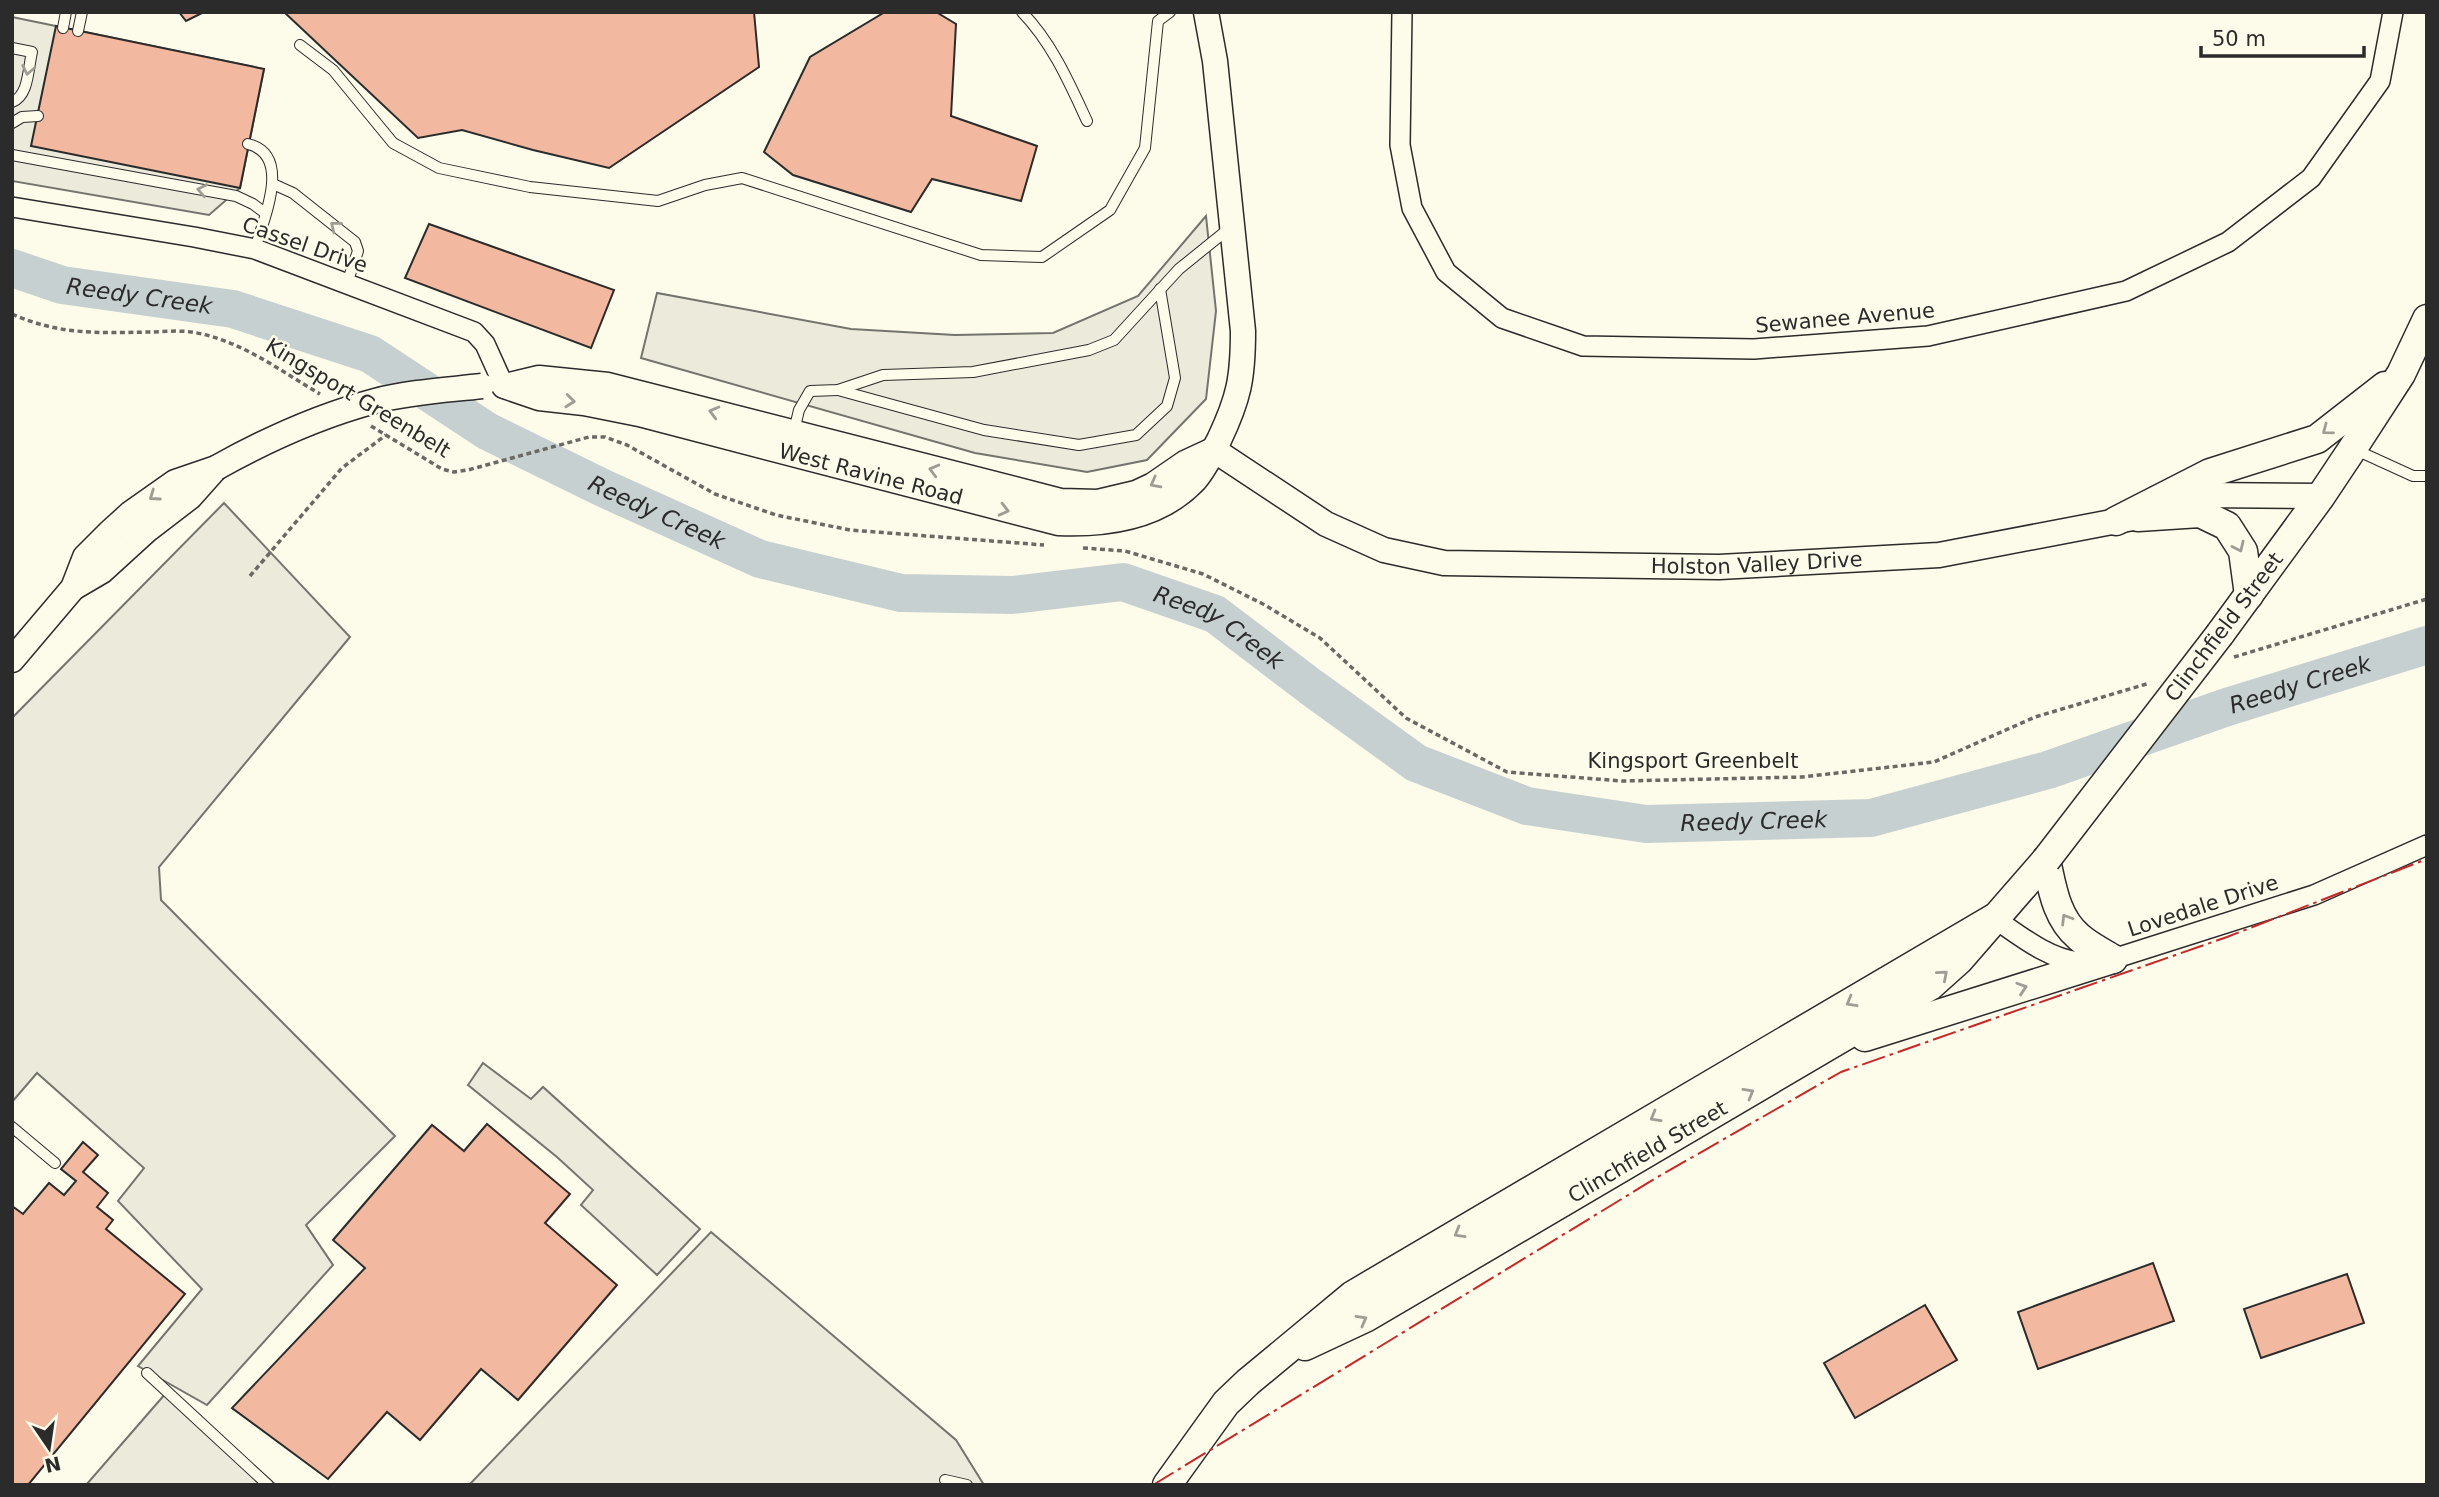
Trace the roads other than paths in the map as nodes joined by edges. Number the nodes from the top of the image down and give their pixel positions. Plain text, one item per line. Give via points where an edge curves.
1 (66, 12) edge
2 (82, 12) edge
3 (1022, 12) edge
4 (1170, 12) edge
5 (1206, 12) edge
6 (1402, 12) edge
7 (2393, 12) edge
8 (1156, 17) edge
9 (63, 28) dead end
10 (78, 31) dead end
11 (300, 45) dead end
12 (12, 48) edge
13 (12, 103) edge
14 (38, 116) dead end
15 (1087, 121) dead end
16 (12, 123) edge
17 (248, 144) dead end
18 (12, 155) edge
19 (273, 184) junction
20 (12, 207) edge
21 (265, 213) junction
22 (1231, 226) junction
23 (254, 249) junction
24 (347, 283) junction
25 (1160, 289) junction
26 (2427, 319) edge
27 (2401, 374) junction
28 (493, 386) junction
29 (838, 390) junction
30 (792, 443) junction
31 (2353, 448) junction
32 (1214, 450) junction
33 (2427, 476) edge
34 (2321, 496) junction
35 (2127, 519) junction
36 (2249, 595) junction
37 (12, 660) edge
38 (2427, 845) edge
39 (2046, 860) junction
40 (1994, 918) junction
41 (2113, 959) junction
42 (1817, 1052) junction
43 (12, 1126) edge
44 (55, 1163) dead end
45 (1278, 1359) junction
46 (147, 1373) dead end
47 (945, 1480) dead end
48 (268, 1485) edge
49 (967, 1485) edge
50 (1167, 1485) edge

1 - 9 lane
2 - 10 lane
3 - 15 lane via 1062,68
4 - 8 lane
5 - 22 street, West Ravine Road
6 - 7 street, Sewanee Avenue via 1400,145 1412,208 1446,272 1503,318 1583,346 1754,349 1928,336 2126,291 2228,242 2311,178 2380,81
8 - 11 lane via 1145,148 1110,211 1042,257 981,255 742,178 658,201 530,187 439,168 393,143 333,70
12 -> 13 lane via 32,52 24,91
14 - 16 lane
17 - 19 lane via 267,154
21 -> 18 lane via 236,196
19 - 21 lane
24 -> 19 lane via 358,251 355,242 293,193
20 - 23 street, Cassel Drive
21 - 23 lane
22 - 25 lane
22 - 32 street, West Ravine Road via 1243,370 1233,410
23 - 24 street, Cassel Drive
24 - 28 street, Cassel Drive via 474,332 485,344
25 - 29 lane via 1114,340 1089,350 973,372 883,375
25 - 29 lane via 1175,378 1167,406 1136,435 1080,445 1066,443 984,430
26 - 27 main road, Clinchfield Street
27 - 31 main road, Clinchfield Street
27 -> 35 main road via 2316,439 2210,473
28 - 30 street, West Ravine Road
28 - 37 street, West Ravine Road, bridge via 376,401 315,420 216,468 190,497 102,571 73,588
29 - 30 lane via 810,391 799,410
30 - 32 street, West Ravine Road via 1035,518 1081,524 1115,521 1170,499 1194,481
31 - 33 lane via 2413,476
31 - 34 main road, Clinchfield Street
32 - 35 street, Holston Valley Drive via 1326,524 1384,550 1444,563 1719,567 1939,555
34 - 35 street, Holston Valley Drive via 2205,495
34 - 36 main road, Clinchfield Street
35 -> 36 main road via 2200,513 2227,526 2243,551
36 - 39 main road, Clinchfield Street, bridge via 2225,646
38 - 41 street, Lovedale Drive via 2314,895
39 - 40 main road, Clinchfield Street
41 -> 39 main road via 2070,927 2054,898
40 - 41 street, Lovedale Drive via 2066,960
42 -> 40 main road, Clinchfield Street via 1930,986
40 -> 45 main road, Clinchfield Street via 1353,1295
42 -> 41 main road
45 -> 42 main road, Clinchfield Street via 1367,1317
43 - 44 lane
45 - 50 main road, Clinchfield Street via 1226,1403
46 - 48 lane
47 - 49 lane

